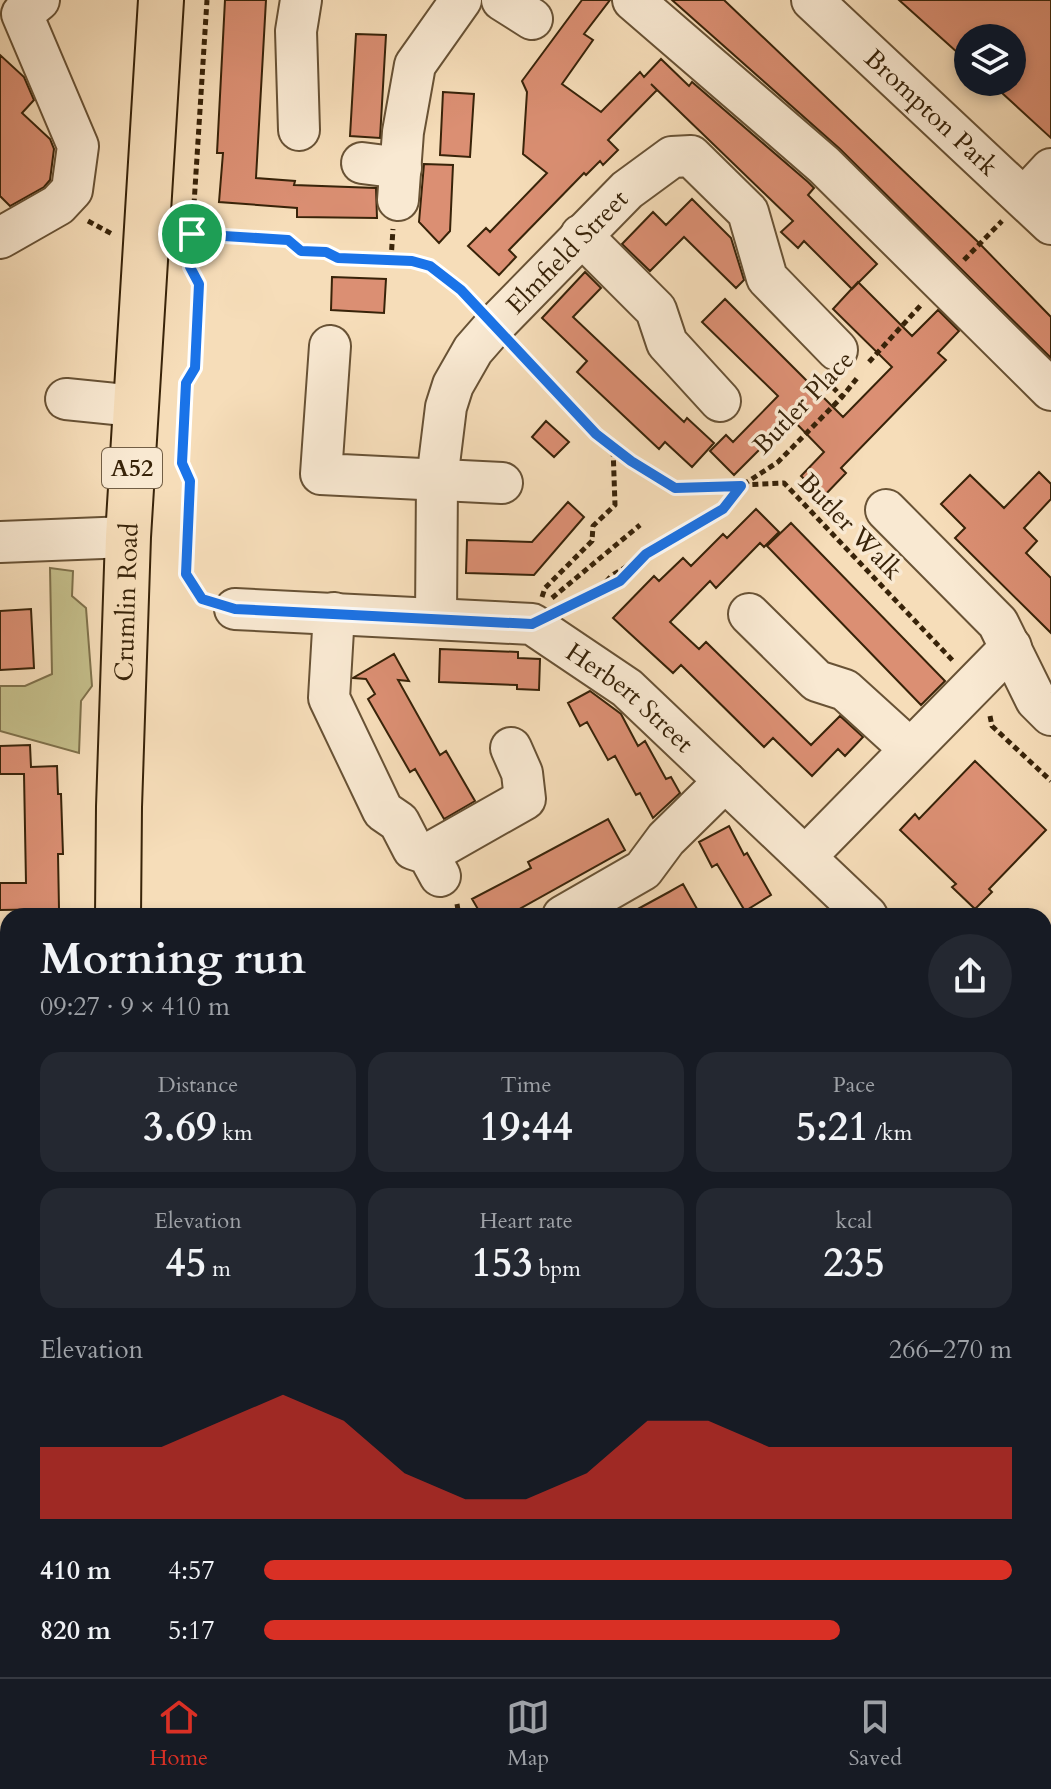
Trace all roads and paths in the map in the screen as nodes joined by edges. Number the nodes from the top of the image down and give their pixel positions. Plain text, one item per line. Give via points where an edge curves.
1 (161, 0) edge
2 (207, 0) edge
3 (633, 0) edge
4 (812, 0) edge
5 (22, 5) edge
6 (309, 10) edge
7 (451, 14) edge
8 (299, 130) dead end
9 (1051, 169) edge
10 (387, 177) dead end
11 (1038, 211) edge
12 (192, 234) junction
13 (581, 235) junction
14 (147, 236) junction
15 (0, 238) edge
16 (943, 283) junction
17 (494, 326) junction
18 (330, 346) dead end
19 (837, 350) dead end
20 (1051, 390) edge
21 (66, 399) dead end
22 (720, 401) dead end
23 (135, 406) junction
24 (613, 447) junction
25 (437, 480) junction
26 (502, 483) dead end
27 (741, 486) junction
28 (886, 510) dead end
29 (640, 525) dead end
30 (128, 537) junction
31 (0, 542) edge
32 (235, 609) joint
33 (334, 613) junction
34 (749, 614) dead end
35 (436, 619) junction
36 (532, 624) junction
37 (1011, 647) junction
38 (965, 686) junction
39 (1051, 715) edge
40 (511, 748) dead end
41 (910, 749) junction
42 (725, 781) junction
43 (1051, 781) edge
44 (806, 856) junction
45 (118, 908) edge
46 (577, 908) edge
47 (859, 908) edge

1 - 14 main road, Crumlin Road / A52
2 - 12 path
3 - 16 street via 824,165
4 - 11 street, Brompton Park
5 - 15 street via 78,146 72,190 58,205
6 - 8 street via 296,31
7 - 10 street via 415,65 403,132
9 - 11 street
11 - 16 path, Butler Place
12 - 14 path, Butler Walk
12 - 17 path, Butler Walk via 288,240 301,251 338,258 430,266
12 - 32 path via 190,267 199,284 195,368 186,383 183,437 182,463 190,481 186,574 202,599
13 - 17 street, Elmfield Street
13 - 19 street, Elmfield Street via 627,190 672,157 691,156 748,212 767,278
13 - 22 street via 656,310 667,343
14 - 23 main road, Crumlin Road / A52
16 - 20 street
16 - 27 path, Butler Place via 879,349 832,408 778,462
17 - 24 path, Butler Walk
17 - 25 street, Elmfield Street via 453,385
18 - 25 street via 321,474
21 - 23 street
23 - 30 main road, Crumlin Road / A52
24 - 27 path, Butler Walk via 675,488
24 - 36 path via 615,505 593,526 592,541 545,588
25 - 26 street
25 - 35 street, Elmfield Street
27 - 36 path, Butler Place via 723,509 646,554 620,581
27 - 38 path, Butler Walk via 784,483
28 - 37 street via 998,623
29 - 36 path via 555,594
30 - 31 street
30 - 45 main road, Crumlin Road / A52
32 - 33 street
33 - 35 street
33 - 40 street via 329,698 383,811 399,822 413,849 434,865 525,799
34 - 41 street via 817,681 845,690
35 - 36 street
36 - 42 street, Herbert Street via 627,688
37 - 38 street
37 - 39 street via 1036,700
38 - 41 street
38 - 43 path via 986,694 992,726
41 - 44 street
42 - 44 street, Herbert Street
42 - 46 street via 666,839 643,870
44 - 47 street, Herbert Street

